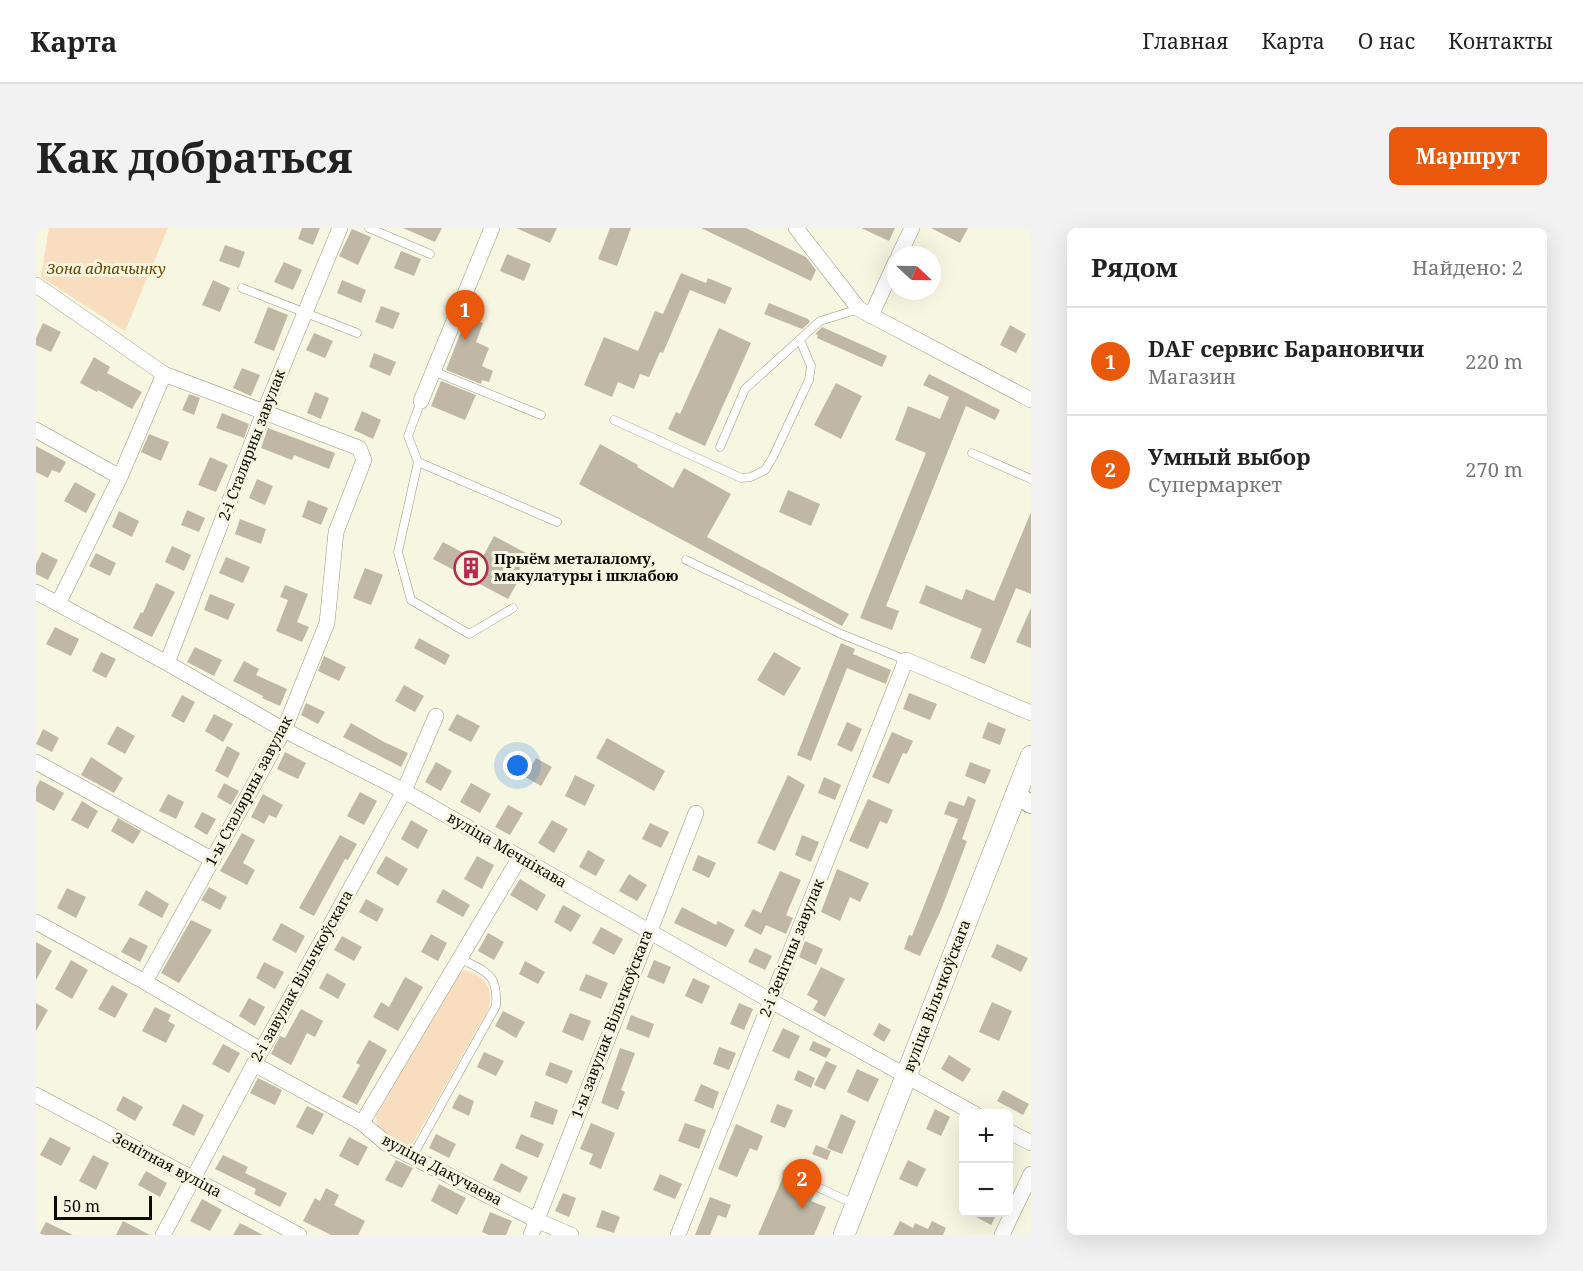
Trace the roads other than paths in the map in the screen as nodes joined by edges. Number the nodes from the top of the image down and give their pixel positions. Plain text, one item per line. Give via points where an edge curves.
1 (340, 228) edge
2 (369, 228) edge
3 (492, 228) edge
4 (796, 228) edge
5 (912, 228) edge
6 (903, 246) edge
7 (430, 254) dead end
8 (887, 276) edge
9 (36, 285) edge
10 (242, 288) dead end
11 (305, 313) junction
12 (865, 313) junction
13 (357, 333) dead end
14 (800, 340) junction
15 (433, 372) junction
16 (164, 374) junction
17 (1031, 400) edge
18 (421, 401) joint
19 (264, 412) junction
20 (542, 416) dead end
21 (614, 420) dead end
22 (36, 430) edge
23 (720, 447) dead end
24 (972, 453) dead end
25 (418, 462) junction
26 (120, 477) junction
27 (1031, 479) edge
28 (557, 522) dead end
29 (686, 560) dead end
30 (36, 592) edge
31 (58, 604) junction
32 (513, 608) dead end
33 (906, 660) junction
34 (168, 663) junction
35 (1031, 712) edge
36 (436, 716) dead end
37 (284, 730) junction
38 (1031, 756) edge
39 (36, 762) edge
40 (404, 791) junction
41 (1023, 800) edge
42 (696, 813) dead end
43 (520, 857) junction
44 (213, 860) junction
45 (36, 922) edge
46 (649, 930) junction
47 (460, 958) junction
48 (145, 982) junction
49 (771, 1001) junction
50 (258, 1057) junction
51 (906, 1076) junction
52 (36, 1095) edge
53 (968, 1109) edge
54 (362, 1123) junction
55 (1013, 1134) edge
56 (1031, 1143) edge
57 (412, 1156) junction
58 (787, 1173) dead end
59 (1031, 1174) edge
60 (193, 1179) junction
61 (856, 1205) junction
62 (536, 1220) junction
63 (163, 1235) edge
64 (299, 1235) edge
65 (531, 1235) edge
66 (571, 1235) edge
67 (678, 1235) edge
68 (844, 1235) edge
69 (1002, 1235) edge

1 - 11 street, 2-і Сталярны завулак
2 - 7 lane
3 - 15 street
4 - 12 street
5 - 6 street
8 - 12 street
9 - 16 street, 1-ы Сталярны завулак
10 - 11 lane
11 - 13 lane
11 - 19 street, 2-і Сталярны завулак
12 - 14 lane via 820,321
12 - 17 street
14 - 21 lane via 811,366 809,380 773,457 765,470 751,477 741,478
14 - 23 lane via 745,389
15 - 18 street
15 - 20 lane
16 - 19 street, 1-ы Сталярны завулак
16 - 26 street
18 - 25 lane via 408,436
19 - 34 street, 2-і Сталярны завулак
19 - 37 street, 1-ы Сталярны завулак via 359,448 364,460 336,532 327,623
22 - 26 street
24 - 27 lane
25 - 28 lane
25 - 32 lane via 398,552 411,600 469,634
26 - 31 street
29 - 33 lane via 841,634
30 - 31 street, вуліца Мечнікава
31 - 34 street, вуліца Мечнікава
33 - 35 street
33 - 49 street, 2-і Зенітны завулак
34 - 37 street, вуліца Мечнікава
36 - 40 street, 2-і завулак Вільчкоўскага
37 - 40 street, вуліца Мечнікава
37 - 44 street, 1-ы Сталярны завулак
38 - 41 main road, вуліца Вільчкоўскага
39 - 44 street
40 - 43 street, вуліца Мечнікава
40 - 50 street, 2-і завулак Вільчкоўскага
41 - 51 main road, вуліца Вільчкоўскага
42 - 46 street, 1-ы завулак Вільчкоўскага
43 - 46 street, вуліца Мечнікава
43 - 47 street
44 - 48 street, 1-ы Сталярны завулак
45 - 48 street, вуліца Дакучаева
46 - 49 street, вуліца Мечнікава
46 - 62 street, 1-ы завулак Вільчкоўскага
47 - 54 street
47 - 57 lane via 492,977 497,988 496,1006
48 - 50 street, вуліца Дакучаева
49 - 51 street, вуліца Мечнікава
49 - 67 street, 2-і Зенітны завулак
50 - 54 street, вуліца Дакучаева
50 - 60 street, 2-і завулак Вільчкоўскага
51 - 53 street, вуліца Мечнікава
51 - 61 main road, вуліца Вільчкоўскага
52 - 60 street, Зенітная вуліца
54 - 57 street, вуліца Дакучаева via 387,1144
55 - 56 street
57 - 62 street, вуліца Дакучаева
58 - 61 lane
59 - 69 street
60 - 63 street, 2-і завулак Вільчкоўскага
60 - 64 street, Зенітная вуліца
61 - 68 main road, вуліца Вільчкоўскага
62 - 65 street, 1-ы завулак Вільчкоўскага
62 - 66 street, вуліца Дакучаева

